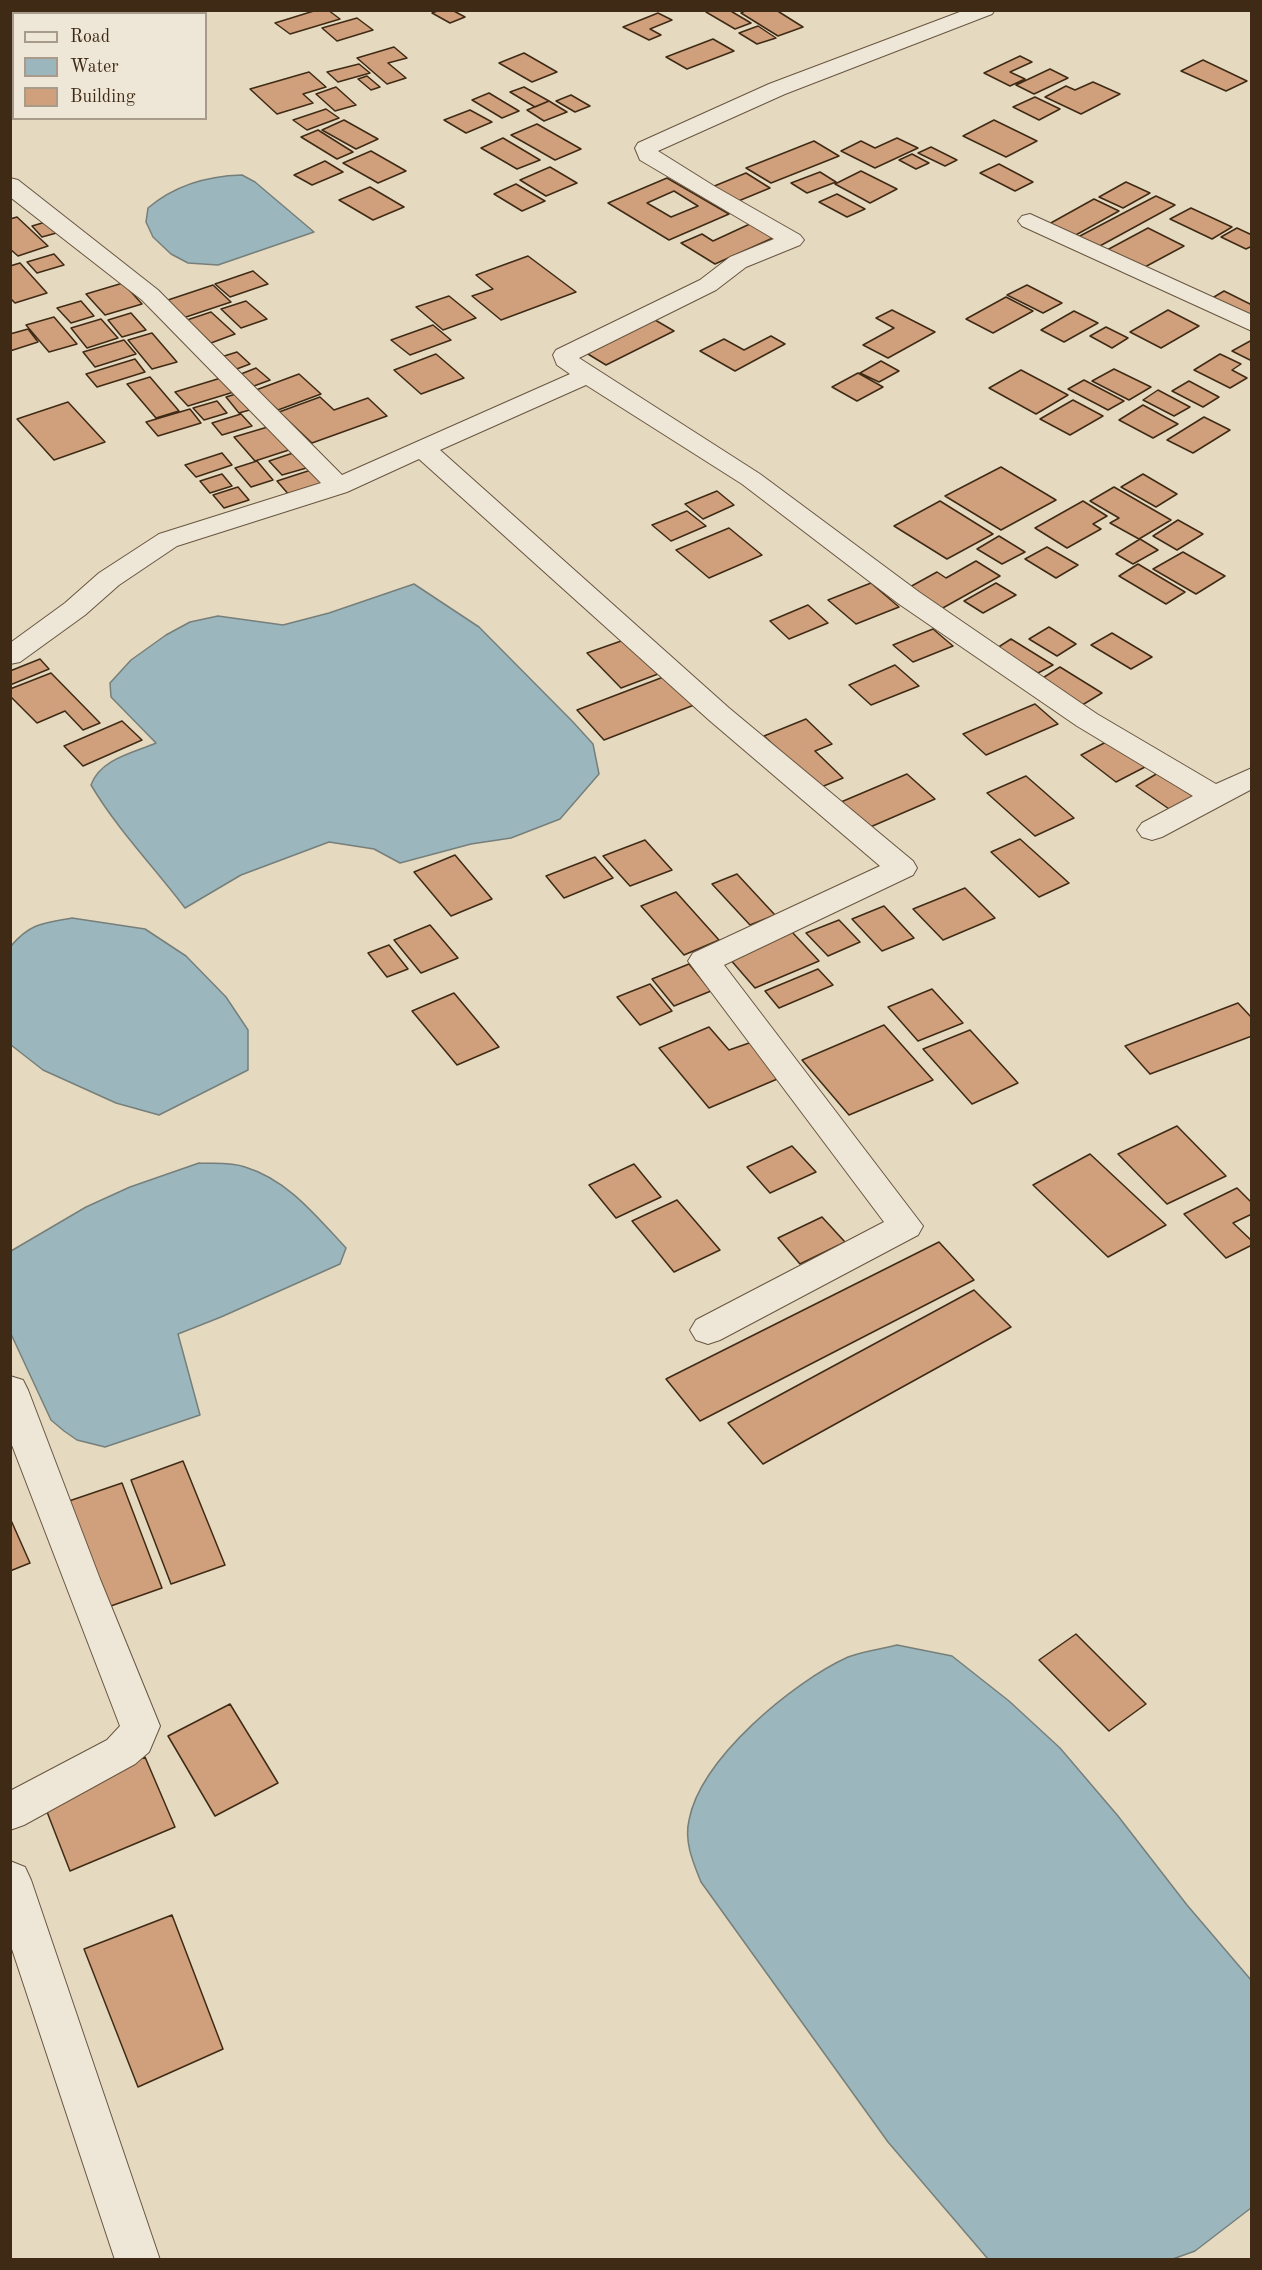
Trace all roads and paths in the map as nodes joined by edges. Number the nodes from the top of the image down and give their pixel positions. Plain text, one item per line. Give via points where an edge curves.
1 (985, 10) edge
2 (10, 184) edge
3 (1030, 220) dead end
4 (1251, 324) edge
5 (588, 375) junction
6 (422, 448) junction
7 (338, 486) junction
8 (10, 656) edge
9 (1251, 777) edge
10 (1215, 796) junction
11 (1152, 830) dead end
12 (708, 1330) dead end
13 (10, 1390) edge
14 (10, 1812) edge
15 (10, 1880) edge
16 (138, 2259) edge

1 - 5 street via 777,89 646,148 648,155 667,167 792,240 738,262 708,285 565,355 566,360
2 - 7 street via 150,295
3 - 4 street
5 - 6 street
5 - 10 street via 751,479 909,598 1068,707
6 - 7 street
6 - 12 street via 686,685 902,868 704,961 906,1226
7 - 8 street via 168,540 109,579
9 - 10 street
10 - 11 street
13 - 14 street via 140,1726 135,1740 121,1752
15 - 16 street

